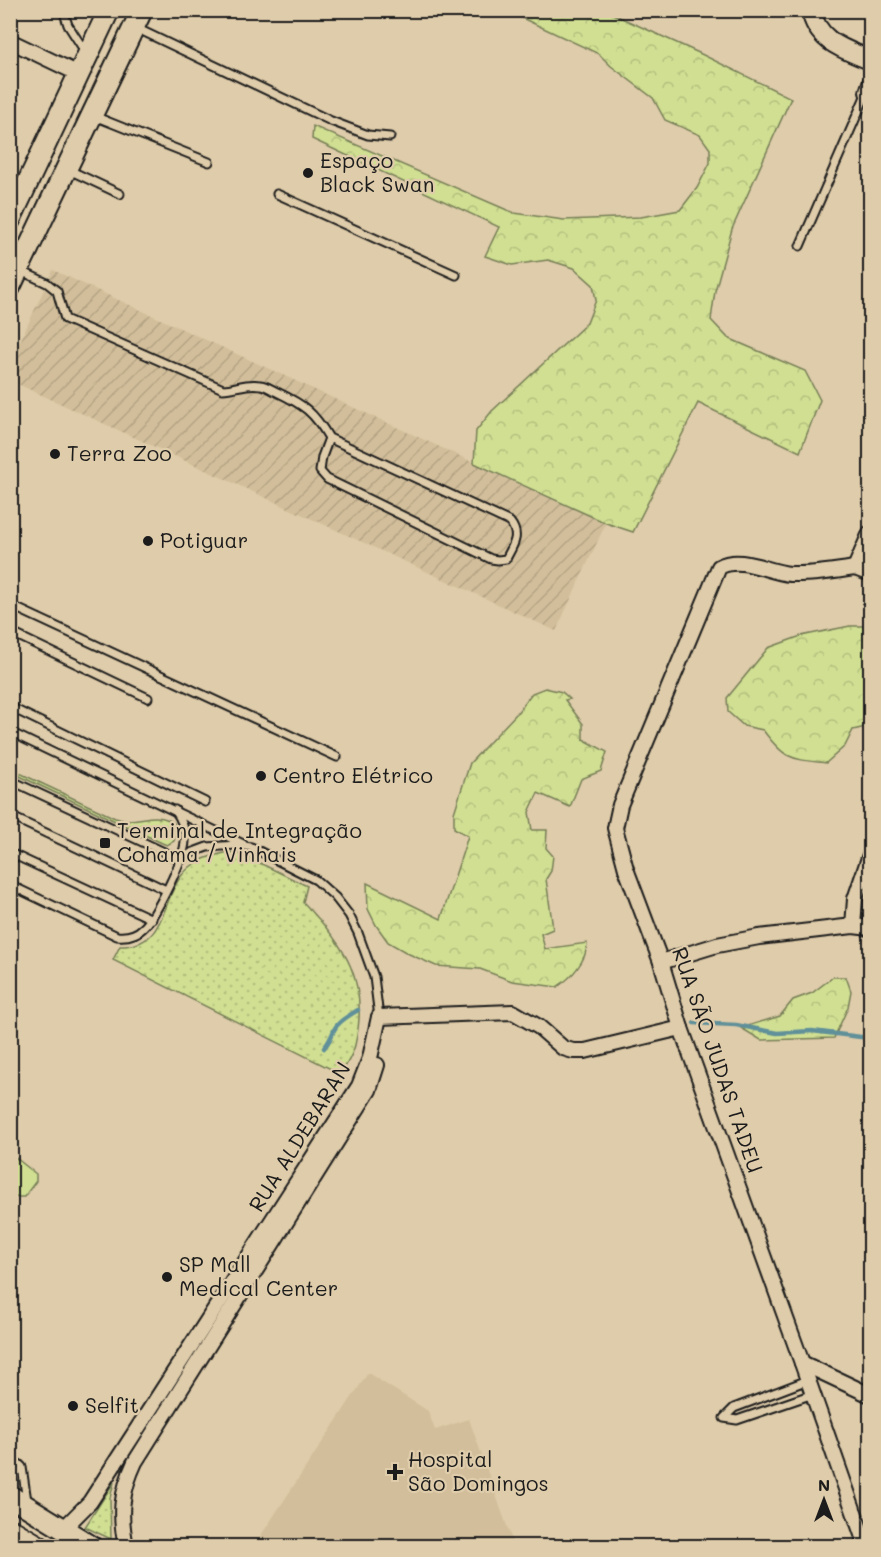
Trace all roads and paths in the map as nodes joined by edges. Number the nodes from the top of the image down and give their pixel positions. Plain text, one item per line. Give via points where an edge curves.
1 (63, 10) edge
2 (109, 10) edge
3 (811, 10) edge
4 (138, 19) edge
5 (10, 41) edge
6 (88, 55) junction
7 (870, 60) edge
8 (79, 74) junction
9 (868, 87) edge
10 (92, 116) junction
11 (390, 138) dead end
12 (209, 162) dead end
13 (67, 169) junction
14 (120, 194) dead end
15 (277, 194) dead end
16 (10, 220) edge
17 (800, 246) dead end
18 (456, 275) dead end
19 (15, 278) edge
20 (329, 438) junction
21 (870, 533) edge
22 (855, 568) junction
23 (870, 574) edge
24 (10, 605) edge
25 (10, 632) edge
26 (148, 698) dead end
27 (10, 707) edge
28 (10, 732) edge
29 (337, 757) dead end
30 (10, 780) edge
31 (205, 802) dead end
32 (175, 810) junction
33 (10, 816) edge
34 (251, 847) junction
35 (10, 853) edge
36 (870, 855) edge
37 (181, 860) junction
38 (10, 885) edge
39 (166, 890) junction
40 (152, 919) junction
41 (853, 926) junction
42 (870, 928) edge
43 (661, 962) junction
44 (379, 1017) junction
45 (681, 1028) junction
46 (802, 1363) junction
47 (808, 1380) junction
48 (813, 1394) junction
49 (870, 1395) edge
50 (10, 1459) edge
51 (10, 1489) edge
52 (19, 1499) edge
53 (63, 1528) junction
54 (10, 1529) edge
55 (39, 1546) edge
56 (91, 1546) edge
57 (126, 1546) edge
58 (866, 1546) edge

1 - 6 lane
2 - 6 main road
3 - 7 main road via 821,35
4 - 10 main road
4 - 11 lane via 331,121 368,135
5 - 8 street
6 - 8 main road
8 - 16 main road
9 - 17 lane
10 - 12 lane
10 - 13 main road
13 - 14 lane
13 - 19 main road
15 - 18 lane
19 - 20 lane via 47,283 57,291 65,319 223,389 261,384 309,409
20 - 20 lane via 320,464 327,479 491,559 506,559 517,535 510,522
21 - 22 street
22 - 23 street
22 - 43 street, RUA SÃO JUDAS TADEU via 792,574 734,562 718,567 616,819 618,843
24 - 29 lane
25 - 26 lane
27 - 31 lane
28 - 32 lane
30 - 37 lane
32 - 34 lane
32 - 37 lane via 185,831
33 - 39 lane
34 - 37 lane via 207,847
34 - 44 lane via 316,880 349,915 374,977
35 - 40 lane
36 - 41 street via 855,899
37 - 39 lane
38 - 40 lane via 117,936 136,933
39 - 40 lane
41 - 42 street
41 - 43 street via 759,937
43 - 45 street, RUA SÃO JUDAS TADEU
44 - 45 street via 513,1012 573,1051
44 - 53 street, RUA ALDEBARAN via 359,1086 90,1502
44 - 57 street, RUA ALDEBARAN via 380,1051 369,1090 130,1474 122,1498
45 - 46 street, RUA SÃO JUDAS TADEU
46 - 47 street, RUA SÃO JUDAS TADEU
46 - 49 street
47 - 48 street, RUA SÃO JUDAS TADEU
47 - 48 lane via 734,1408 724,1418 737,1420
48 - 58 street, RUA SÃO JUDAS TADEU
50 - 52 lane via 22,1467
51 - 52 main road
52 - 53 main road
53 - 56 main road
54 - 55 main road

